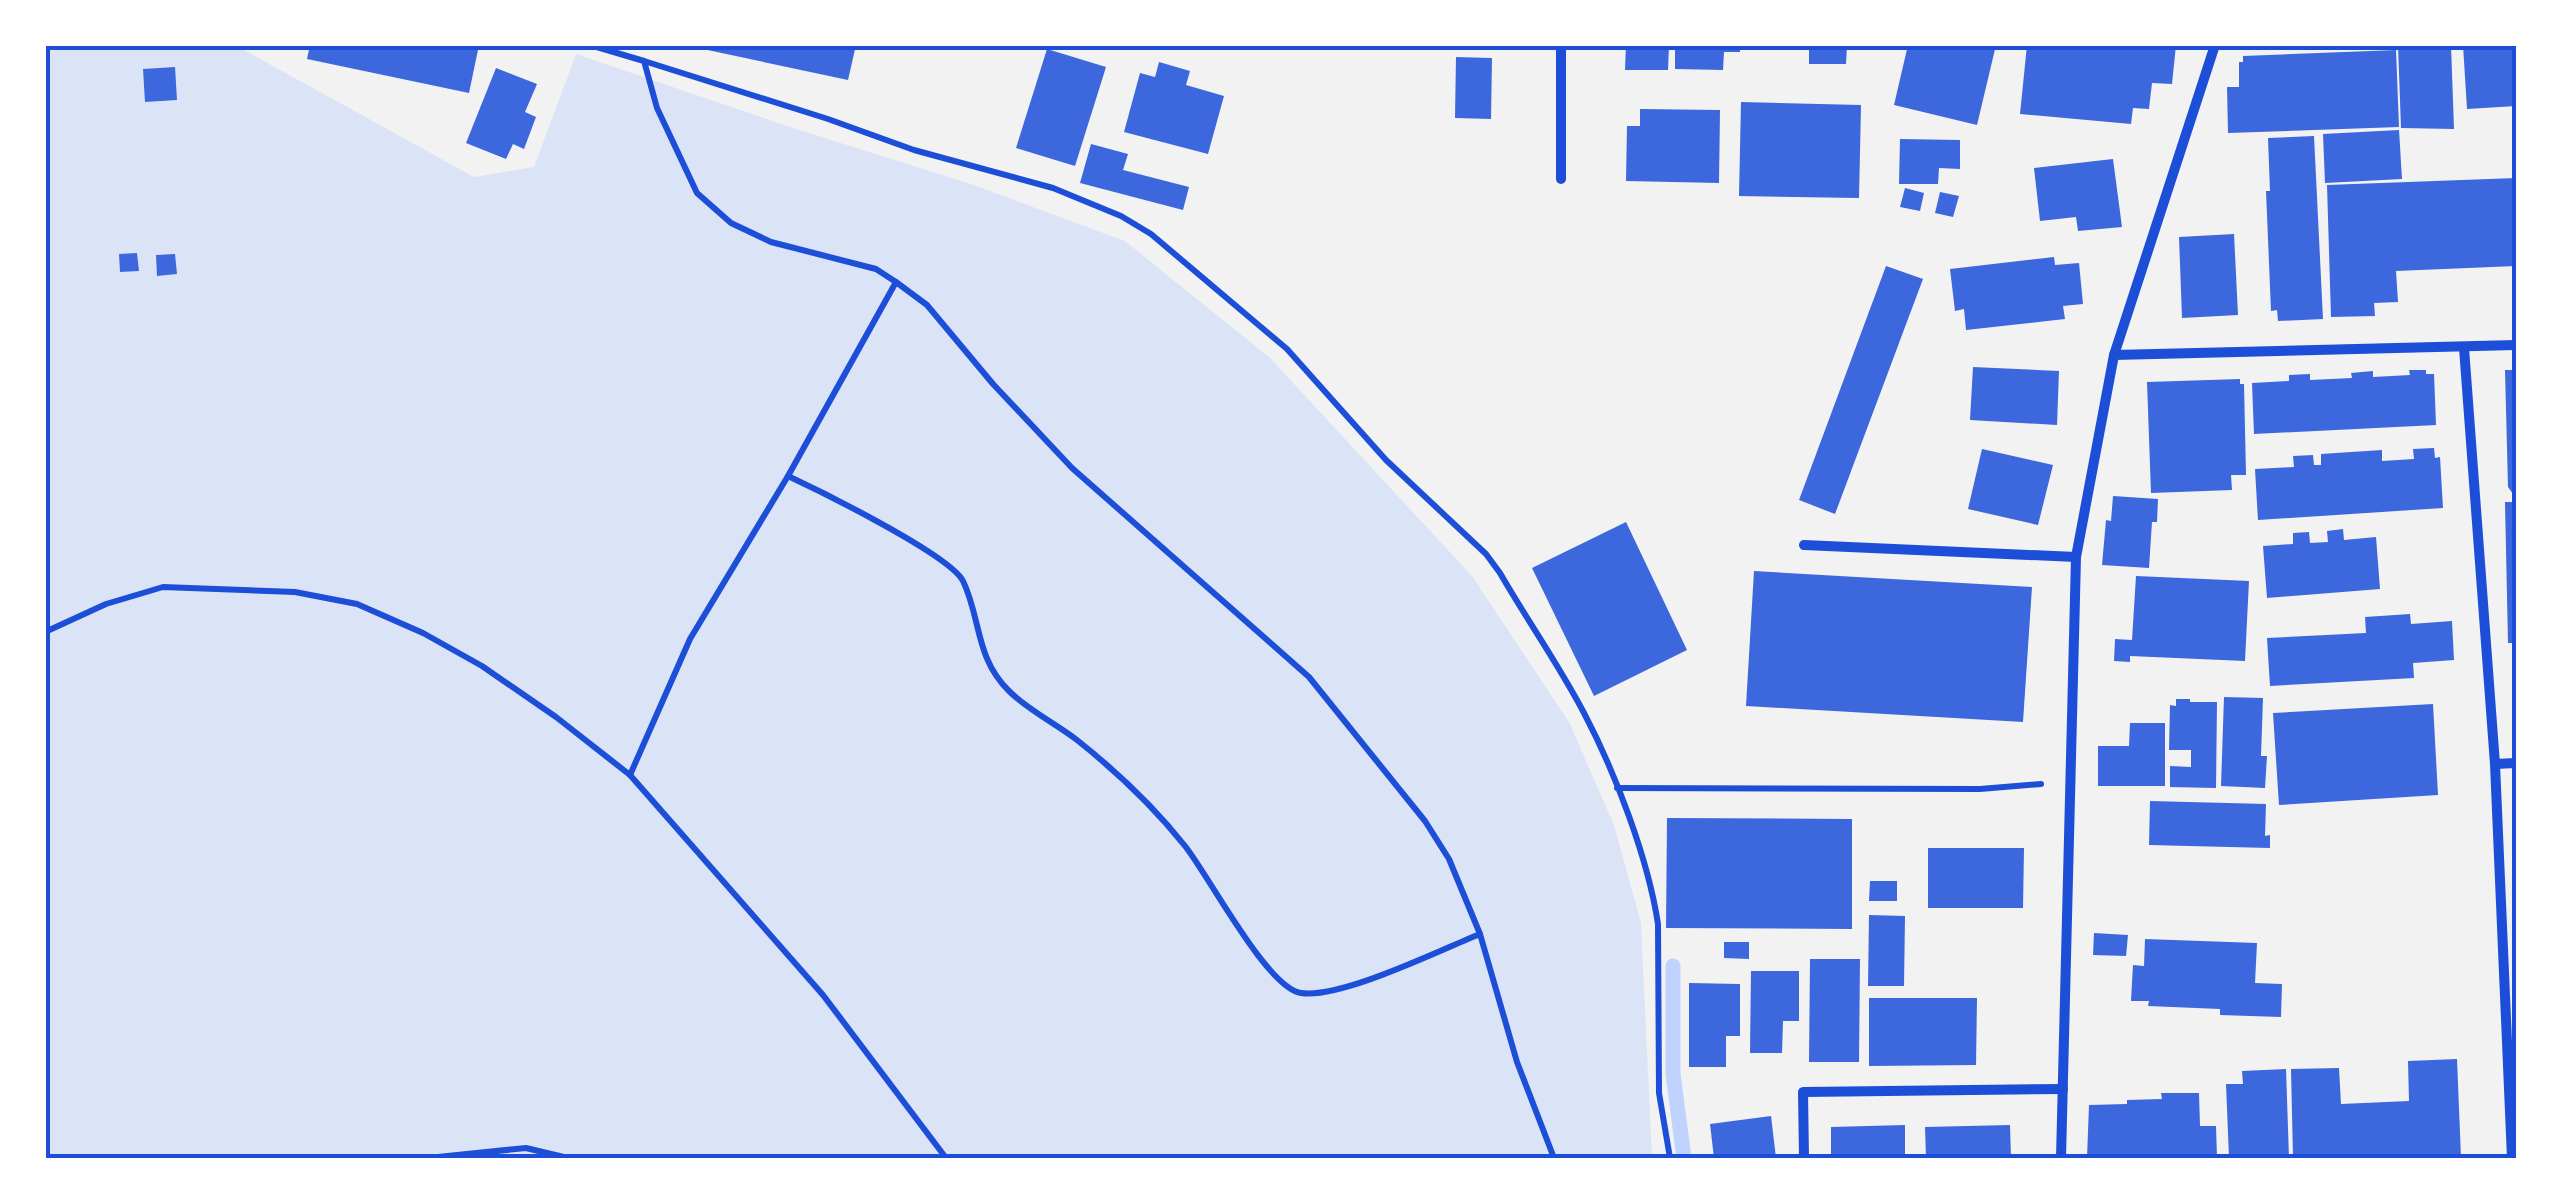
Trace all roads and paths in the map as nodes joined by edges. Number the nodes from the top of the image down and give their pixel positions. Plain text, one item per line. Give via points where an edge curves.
1 (590, 45) edge
2 (1561, 45) edge
3 (2215, 45) edge
4 (644, 61) junction
5 (1561, 179) dead end
6 (896, 282) junction
7 (2516, 345) edge
8 (2464, 348) junction
9 (2114, 355) junction
10 (788, 476) junction
11 (1804, 545) dead end
12 (2076, 557) junction
13 (45, 632) edge
14 (2516, 763) edge
15 (2494, 764) junction
16 (630, 775) junction
17 (2070, 782) junction
18 (1617, 788) junction
19 (1480, 934) junction
20 (2063, 1089) junction
21 (428, 1158) edge
22 (568, 1158) edge
23 (946, 1158) edge
24 (1554, 1158) edge
25 (1670, 1158) edge
26 (1804, 1158) edge
27 (2062, 1158) edge
28 (2512, 1158) edge

1 - 4 path
2 - 5 street
3 - 9 street
4 - 6 path via 657,108 698,193 731,223 771,242 876,269
4 - 18 path via 914,150 1054,188 1151,234 1287,349 1386,460 1486,554 1583,710
6 - 10 path
6 - 19 path via 927,305 1072,468 1309,677 1425,821 1450,859
7 - 8 street
8 - 9 street
8 - 15 street
9 - 12 street
10 - 16 path via 690,639
10 - 19 path via 961,576 992,672 1124,780 1184,844 1255,952 1298,993 1365,981
11 - 12 street
12 - 17 street
13 - 16 path via 163,587 295,592 357,604 482,666
14 - 15 street
15 - 28 street
16 - 23 path via 823,995
17 - 18 path via 1980,790
17 - 20 street
18 - 25 path via 1658,924 1658,1093
19 - 24 path via 1516,1062
20 - 26 street via 1803,1092
20 - 27 street
21 - 22 path via 526,1148

